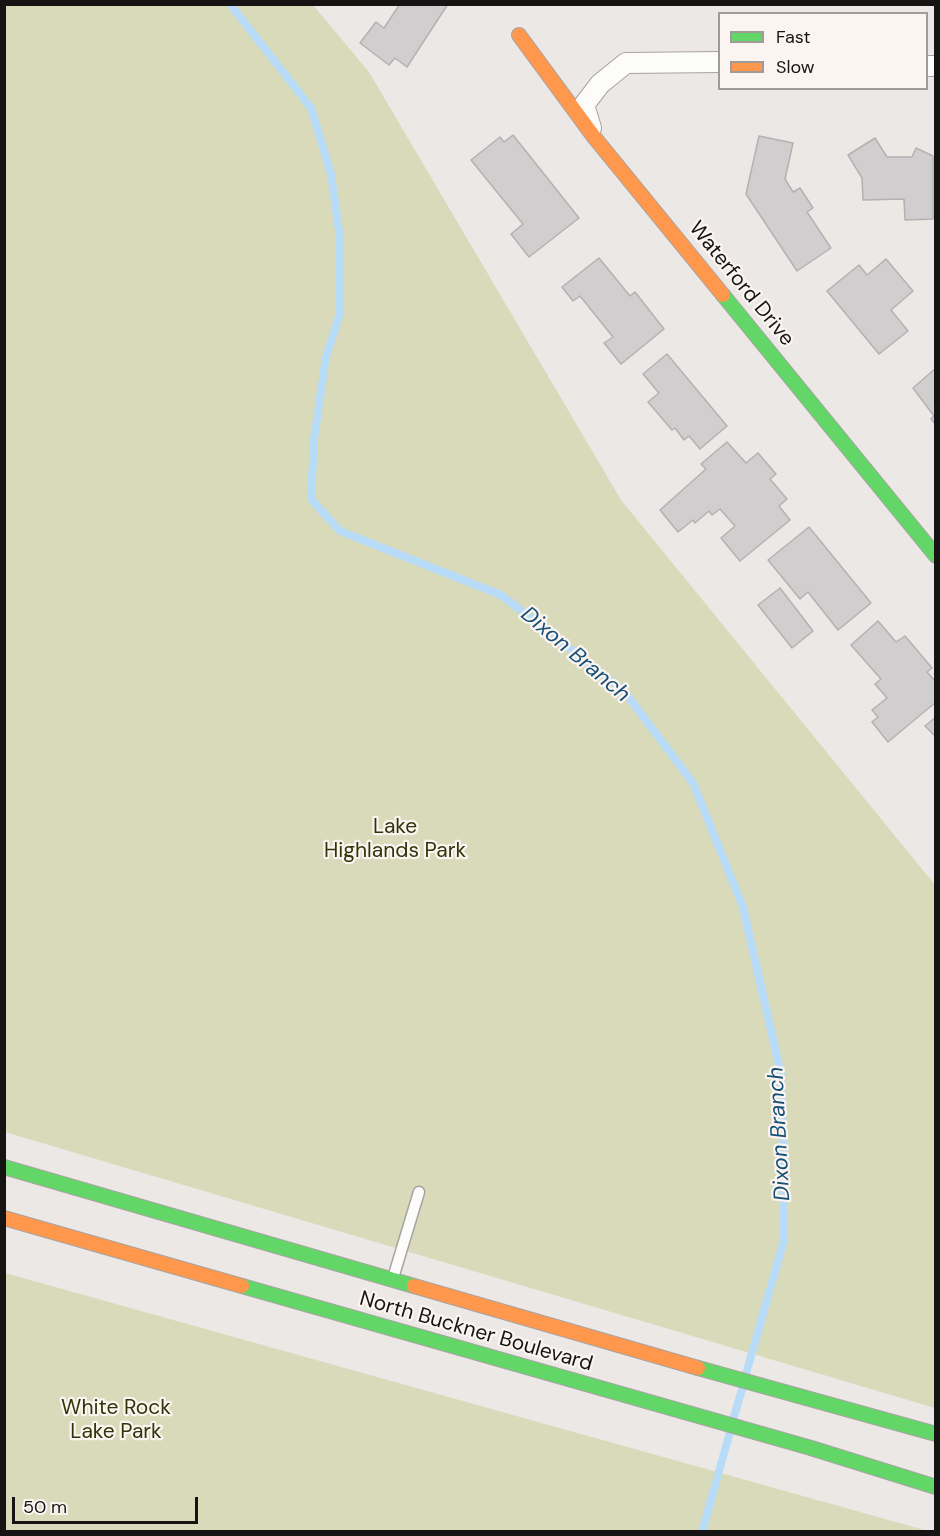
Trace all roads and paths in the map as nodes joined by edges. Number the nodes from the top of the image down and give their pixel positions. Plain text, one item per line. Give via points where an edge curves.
1 (519, 35) dead end
2 (718, 62) edge
3 (594, 137) junction
4 (936, 556) edge
5 (4, 1167) edge
6 (419, 1192) dead end
7 (4, 1218) edge
8 (393, 1278) junction
9 (936, 1434) edge
10 (936, 1487) edge

1 - 3 main road, Waterford Drive
2 - 3 street via 626,63 600,84 584,105
3 - 4 main road, Waterford Drive
5 - 8 main road, North Buckner Boulevard
6 - 8 lane
7 - 10 main road, North Buckner Boulevard via 812,1448
8 - 9 main road, North Buckner Boulevard

